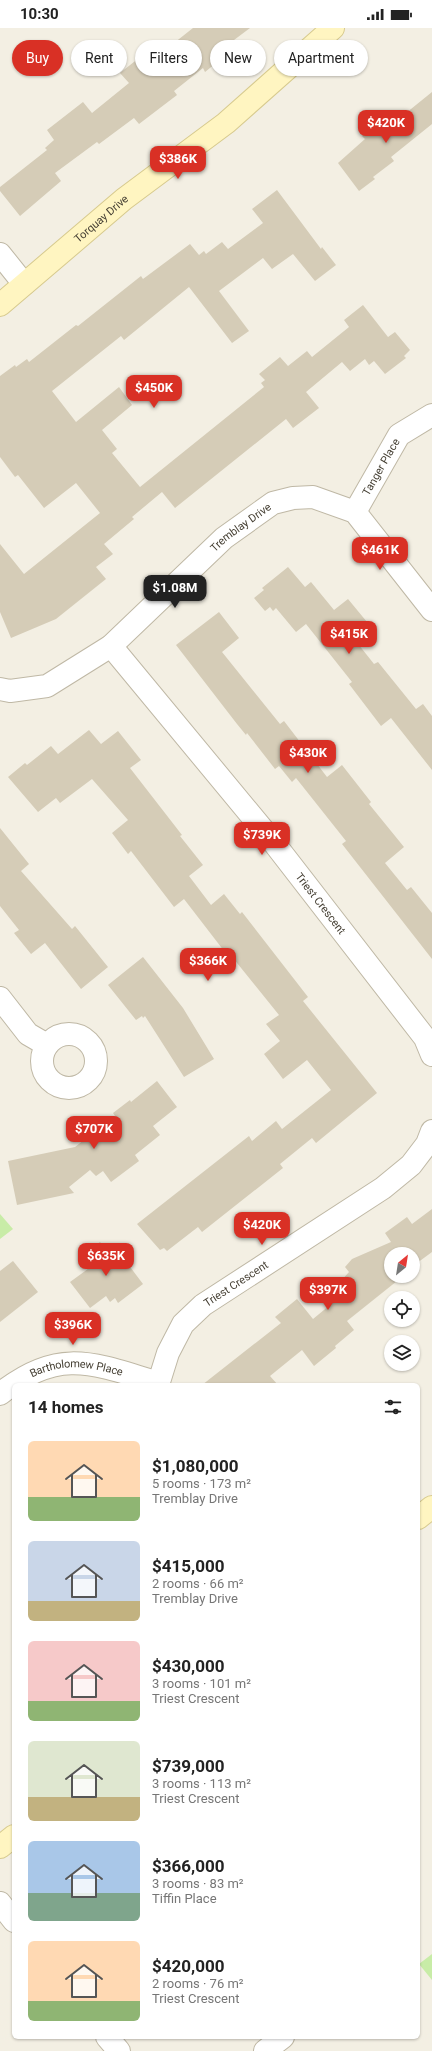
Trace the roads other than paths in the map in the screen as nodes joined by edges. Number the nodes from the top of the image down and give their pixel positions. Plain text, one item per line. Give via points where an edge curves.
1 (333, 28) edge
2 (0, 254) edge
3 (24, 284) junction
4 (0, 305) edge
5 (432, 415) edge
6 (355, 512) junction
7 (432, 610) edge
8 (111, 646) junction
9 (0, 689) edge
10 (0, 998) edge
11 (47, 1045) dead end
12 (432, 1055) edge
13 (432, 1130) edge
14 (13, 1383) edge
15 (155, 1383) edge
16 (158, 1383) edge
17 (12, 1384) edge
18 (0, 1394) edge
19 (432, 1507) edge
20 (420, 1516) edge
21 (12, 1838) edge
22 (0, 1847) edge
23 (0, 1903) edge
24 (12, 1918) edge
25 (109, 2039) edge
26 (281, 2039) edge
27 (119, 2051) edge
28 (266, 2051) edge

1 - 3 street, Torquay Drive via 226,123 124,199
2 - 3 street
3 - 4 street, Torquay Drive
5 - 6 street, Tanger Place via 399,435
6 - 7 street
6 - 8 street, Tremblay Drive via 313,497 293,498 273,504 224,538
8 - 9 street, Tremblay Drive via 47,686 10,691
8 - 12 street, Triest Crescent via 274,844 424,1038
10 - 11 street via 28,1034
13 - 16 street, Triest Crescent via 427,1144 411,1165 383,1188 203,1305 183,1324 168,1353
14 - 15 street, Bartholomew Place via 48,1366 80,1363 103,1366
17 - 18 street, Bartholomew Place
19 - 20 street
21 - 22 street
23 - 24 street
25 - 27 street
26 - 28 street

